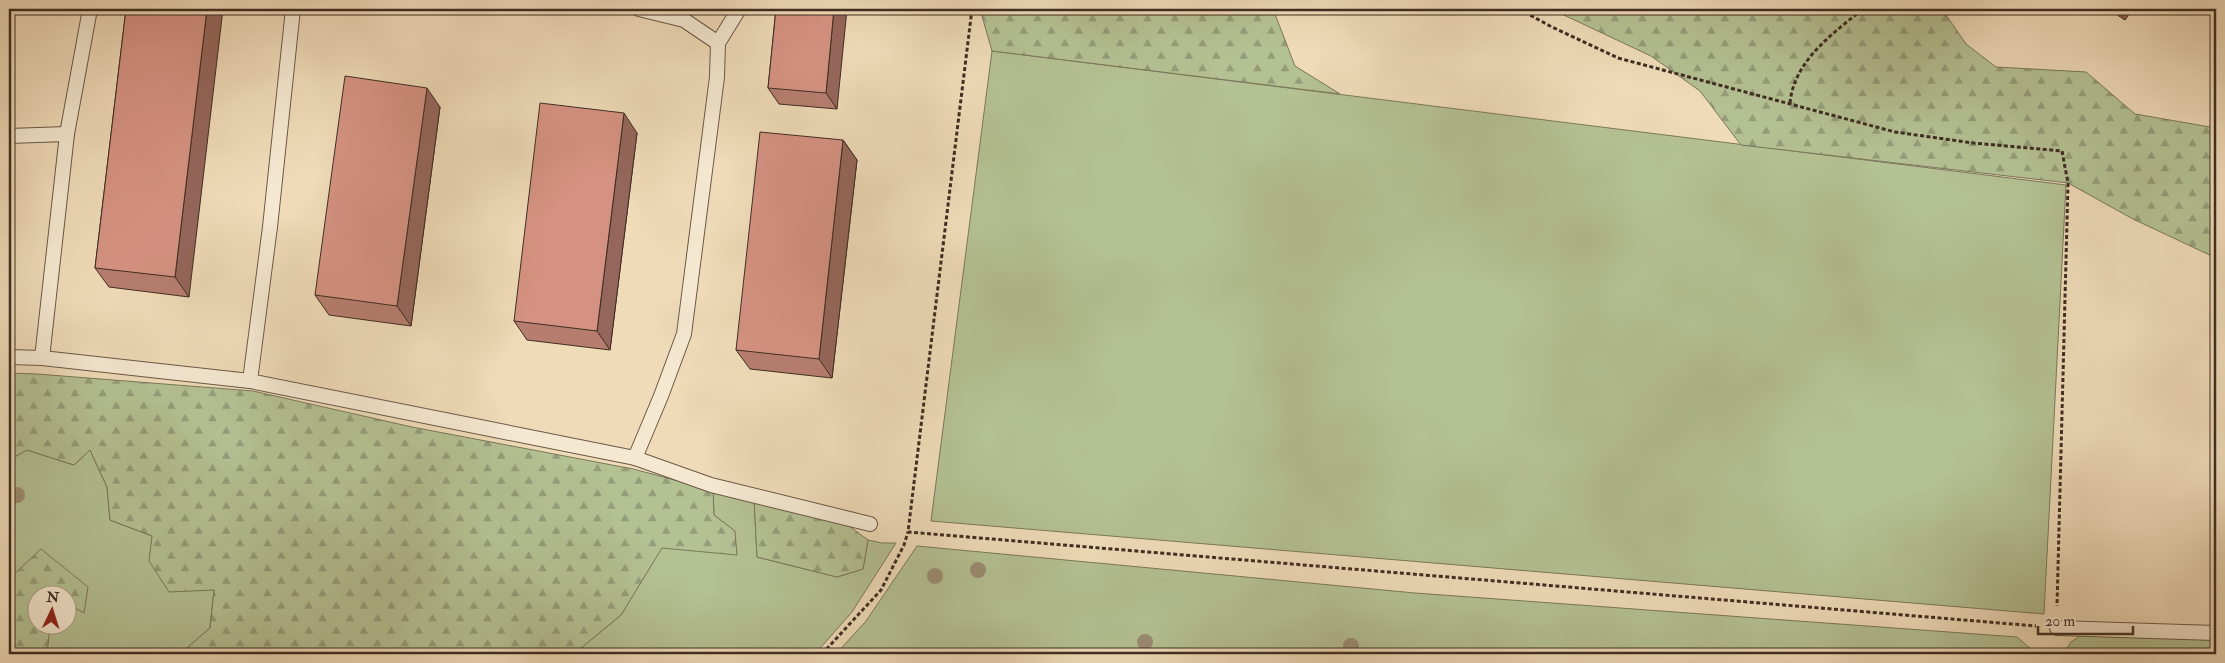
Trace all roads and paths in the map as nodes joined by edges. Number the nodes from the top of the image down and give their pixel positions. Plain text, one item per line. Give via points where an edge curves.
1 (90, 9) edge
2 (294, 9) edge
3 (639, 9) edge
4 (739, 9) edge
5 (972, 9) edge
6 (1519, 9) edge
7 (1863, 9) edge
8 (718, 43) junction
9 (1790, 103) junction
10 (66, 134) junction
11 (9, 136) edge
12 (9, 357) edge
13 (42, 358) junction
14 (250, 381) junction
15 (635, 458) junction
16 (870, 524) dead end
17 (908, 532) junction
18 (2056, 628) junction
19 (2216, 633) edge
20 (822, 654) edge

1 - 10 lane
2 - 14 lane
3 - 8 lane via 684,20
4 - 8 lane
5 - 17 path
6 - 9 path via 1618,58
7 - 9 path via 1807,59 1791,91
8 - 15 lane via 684,334
9 - 18 path via 1894,132 1973,144 2062,151 2068,184
10 - 11 lane
10 - 13 lane
12 - 13 lane
13 - 14 lane
14 - 15 lane
15 - 16 lane via 710,485
17 - 18 path
17 - 20 path via 881,590
18 - 19 lane

